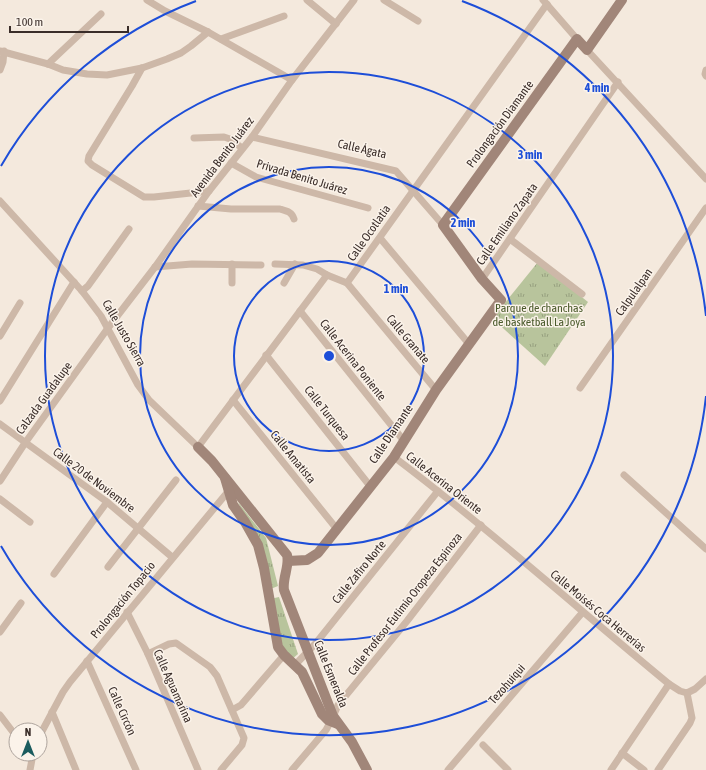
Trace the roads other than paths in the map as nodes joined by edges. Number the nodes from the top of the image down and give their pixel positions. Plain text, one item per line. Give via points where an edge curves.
1 (147, 0) edge
2 (307, 0) edge
3 (354, 0) edge
4 (384, 0) edge
5 (622, 0) edge
6 (545, 2) edge
7 (101, 14) dead end
8 (284, 16) dead end
9 (418, 21) dead end
10 (336, 24) junction
11 (208, 32) junction
12 (221, 39) junction
13 (578, 39) junction
14 (587, 50) junction
15 (2, 51) edge
16 (48, 64) junction
17 (142, 68) junction
18 (0, 70) edge
19 (706, 70) edge
20 (706, 76) edge
21 (292, 80) junction
22 (618, 82) junction
23 (252, 137) junction
24 (194, 138) dead end
25 (242, 148) junction
26 (231, 163) junction
27 (706, 179) edge
28 (209, 191) junction
29 (412, 191) junction
30 (0, 201) edge
31 (198, 206) junction
32 (368, 208) dead end
33 (706, 208) edge
34 (294, 219) dead end
35 (443, 225) junction
36 (129, 230) dead end
37 (380, 238) junction
38 (510, 238) junction
39 (232, 264) junction
40 (275, 264) dead end
41 (296, 264) junction
42 (260, 265) dead end
43 (155, 267) junction
44 (327, 275) junction
45 (482, 279) junction
46 (74, 282) junction
47 (284, 283) dead end
48 (347, 283) junction
49 (232, 284) dead end
50 (82, 291) junction
51 (582, 294) dead end
52 (501, 300) joint
53 (20, 303) dead end
54 (300, 311) junction
55 (108, 328) junction
56 (0, 336) edge
57 (469, 344) junction
58 (266, 354) junction
59 (580, 388) dead end
60 (436, 390) junction
61 (233, 400) junction
62 (0, 401) edge
63 (0, 424) edge
64 (404, 441) junction
65 (25, 443) junction
66 (198, 447) junction
67 (394, 457) junction
68 (624, 475) dead end
69 (176, 480) dead end
70 (0, 481) edge
71 (370, 486) junction
72 (230, 488) junction
73 (438, 491) junction
74 (0, 499) edge
75 (107, 502) junction
76 (30, 522) dead end
77 (480, 526) junction
78 (138, 527) junction
79 (336, 528) junction
80 (706, 549) edge
81 (172, 557) junction
82 (288, 561) junction
83 (108, 567) dead end
84 (54, 574) dead end
85 (284, 590) junction
86 (268, 594) junction
87 (22, 603) dead end
88 (127, 612) junction
89 (582, 613) junction
90 (0, 632) edge
91 (308, 651) junction
92 (148, 654) junction
93 (284, 656) junction
94 (87, 661) junction
95 (295, 664) junction
96 (706, 679) edge
97 (669, 684) junction
98 (687, 693) junction
99 (232, 710) junction
100 (52, 712) junction
101 (0, 715) edge
102 (334, 720) junction
103 (47, 722) edge
104 (8, 726) edge
105 (483, 745) dead end
106 (622, 753) junction
107 (76, 770) edge
108 (136, 770) edge
109 (198, 770) edge
110 (221, 770) edge
111 (292, 770) edge
112 (367, 770) edge
113 (448, 770) edge
114 (508, 770) edge
115 (611, 770) edge
116 (644, 770) edge
117 (658, 770) edge

1 - 11 street
2 - 10 street
3 - 10 street, Avenida Benito Juárez
4 - 9 street
5 - 14 street
6 - 13 street
6 - 29 street, Calle Ocotlatia
7 - 16 street
8 - 12 street
10 - 21 street, Avenida Benito Juárez
11 - 12 street
11 - 17 street via 182,53
12 - 21 street
13 - 14 street
13 - 35 street, Prolongación Diamante
14 - 22 street
15 - 16 street
15 - 18 street via 3,62
16 - 17 street via 63,70 107,75
17 - 28 street via 88,161 144,197
19 - 20 street
21 - 23 street, Avenida Benito Juárez
22 - 27 street
22 - 38 street, Calle Emiliano Zapata
23 - 25 street, Avenida Benito Juárez
23 - 29 street, Calle Ágata via 392,169
24 - 25 street via 230,139
25 - 26 street, Avenida Benito Juárez
26 - 28 street, Avenida Benito Juárez
26 - 32 street, Privada Benito Juárez via 256,178
28 - 31 street, Avenida Benito Juárez
29 - 35 street, Calle Ágata
29 - 37 street, Calle Ocotlatia
30 - 46 street, Calle Justo Sierra
31 - 34 street via 280,209 293,215
31 - 43 street, Avenida Benito Juárez
33 - 59 street, Calpulalpan
35 - 45 street, Calle Ágata
36 - 50 street
37 - 48 street, Calle Ocotlatia
37 - 57 street
38 - 45 street, Calle Emiliano Zapata
38 - 51 street
39 - 42 street
39 - 43 street
39 - 49 street
40 - 41 street
41 - 44 street via 317,269
41 - 47 street
43 - 55 street, Avenida Benito Juárez
44 - 48 street
44 - 54 street
45 - 52 street, Calle Ágata
46 - 50 street, Calle Justo Sierra
46 - 62 street
48 - 60 street, Calle Granate
50 - 55 street, Calle Justo Sierra
52 - 57 street, Calle Diamante
53 - 56 street
54 - 58 street
54 - 64 street, Calle Acerina Poniente
55 - 65 street, Calzada Guadalupe
55 - 66 street, Calle Justo Sierra via 138,385 149,400
57 - 60 street, Calle Diamante
58 - 61 street
58 - 71 street, Calle Turquesa
60 - 64 street, Calle Diamante
61 - 66 street
61 - 79 street, Calle Amatista
63 - 65 street, Calle 20 de Noviembre
64 - 67 street, Calle Diamante
65 - 70 street, Calzada Guadalupe
65 - 75 street, Calle 20 de Noviembre
66 - 72 street, Calle Justo Sierra via 212,461
67 - 71 street, Calle Diamante
67 - 73 street, Calle Acerina Oriente
68 - 80 street
69 - 78 street
71 - 79 street, Calle Diamante
72 - 81 street, Prolongación Topacio
72 - 82 street via 285,552
72 - 86 street via 232,505 258,545
73 - 77 street, Calle Acerina Oriente
73 - 91 street, Calle Zafiro Norte
74 - 76 street
75 - 78 street, Calle 20 de Noviembre
75 - 84 street
77 - 89 street, Calle Moisés Coca Herrerías
77 - 102 street, Calle Profesor Eutimio Oropeza Espinoza via 338,705
78 - 81 street, Calle 20 de Noviembre
78 - 83 street
79 - 82 street, Calle Diamante via 314,556
81 - 88 street, Prolongación Topacio
82 - 85 street, Calle Esmeralda
85 - 86 street
85 - 91 street, Calle Esmeralda
86 - 93 street via 277,643
87 - 90 street
88 - 92 street, Calle Aguamarina
88 - 94 street, Prolongación Topacio
89 - 97 street, Calle Moisés Coca Herrerías
89 - 113 street, Tezohuiqui
91 - 95 street, Calle Zafiro Norte
91 - 102 street, Calle Esmeralda
92 - 99 street via 171,643 178,644 214,671
92 - 109 street, Calle Aguamarina
93 - 95 street, Calle Esmeralda
93 - 99 street via 241,705
94 - 100 street, Prolongación Topacio via 65,687
94 - 108 street, Calle Circón
95 - 102 street, Calle Esmeralda via 306,679 322,714
96 - 98 street
97 - 98 street, Calle Moisés Coca Herrerías
97 - 106 street
98 - 117 street via 692,718
99 - 110 street via 244,741
100 - 103 street, Prolongación Topacio
100 - 107 street
101 - 104 street
102 - 111 street, Calle Profesor Eutimio Oropeza Espinoza
102 - 112 street via 352,742
105 - 114 street
106 - 115 street
106 - 116 street

